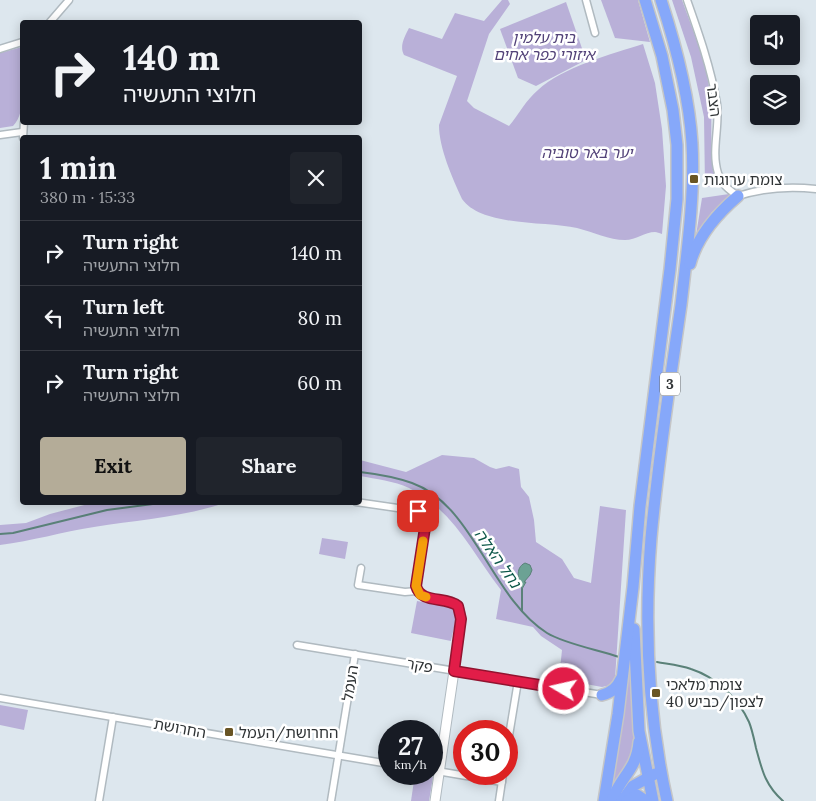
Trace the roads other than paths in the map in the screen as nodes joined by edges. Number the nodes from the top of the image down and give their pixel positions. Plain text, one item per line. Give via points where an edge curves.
1 (69, 0) edge
2 (586, 0) edge
3 (645, 0) edge
4 (661, 0) edge
5 (687, 0) edge
6 (52, 20) edge
7 (595, 32) dead end
8 (20, 43) edge
9 (0, 49) edge
10 (0, 135) edge
11 (22, 135) edge
12 (816, 189) edge
13 (738, 196) junction
14 (682, 295) junction
15 (362, 503) edge
16 (361, 568) dead end
17 (633, 587) junction
18 (417, 591) junction
19 (297, 645) dead end
20 (355, 654) junction
21 (454, 671) junction
22 (623, 673) junction
23 (518, 681) junction
24 (602, 695) junction
25 (0, 698) edge
26 (618, 714) junction
27 (114, 717) junction
28 (512, 720) edge
29 (443, 729) edge
30 (639, 731) junction
31 (338, 756) junction
32 (378, 762) edge
33 (661, 771) junction
34 (647, 774) junction
35 (622, 783) junction
36 (435, 785) edge
37 (502, 785) edge
38 (99, 801) edge
39 (331, 801) edge
40 (435, 801) edge
41 (499, 801) edge
42 (604, 801) edge
43 (612, 801) edge
44 (622, 801) edge
45 (627, 801) edge
46 (646, 801) edge
47 (653, 801) edge
48 (667, 801) edge

1 - 6 street
2 - 7 street
3 - 17 highway, 3 via 662,56 673,110 677,199 638,516
4 - 14 highway, 3 via 677,53 692,144
5 - 13 street, הצבר via 706,53 717,106 719,175 726,187
8 - 9 street
10 - 11 street
12 - 13 street via 776,188
13 - 14 highway via 714,219 700,242 691,260
14 - 33 highway, 3 via 654,508 648,588 649,673
15 - 18 street via 418,511 426,516
16 - 18 street via 358,585
17 - 22 highway, 3
17 - 30 highway
18 - 21 street via 424,597 450,601 458,606 461,619
19 - 20 street, פקר
20 - 21 street, פקר
20 - 31 street, העמל
21 - 23 street, פקר
21 - 29 street
22 - 24 highway via 617,687
22 - 26 highway, 3
23 - 24 street, פקר
23 - 28 street
24 - 26 highway
25 - 27 street, החרושת
26 - 42 highway, 3
27 - 31 street, החרושת
27 - 38 street
30 - 34 highway
30 - 35 highway via 636,758
31 - 32 street, החרושת
31 - 39 street, העמל
33 - 34 highway
33 - 48 highway
34 - 35 highway via 636,773
34 - 44 highway
34 - 47 highway
35 - 43 highway
36 - 40 street
37 - 41 street
45 - 46 highway via 636,795

